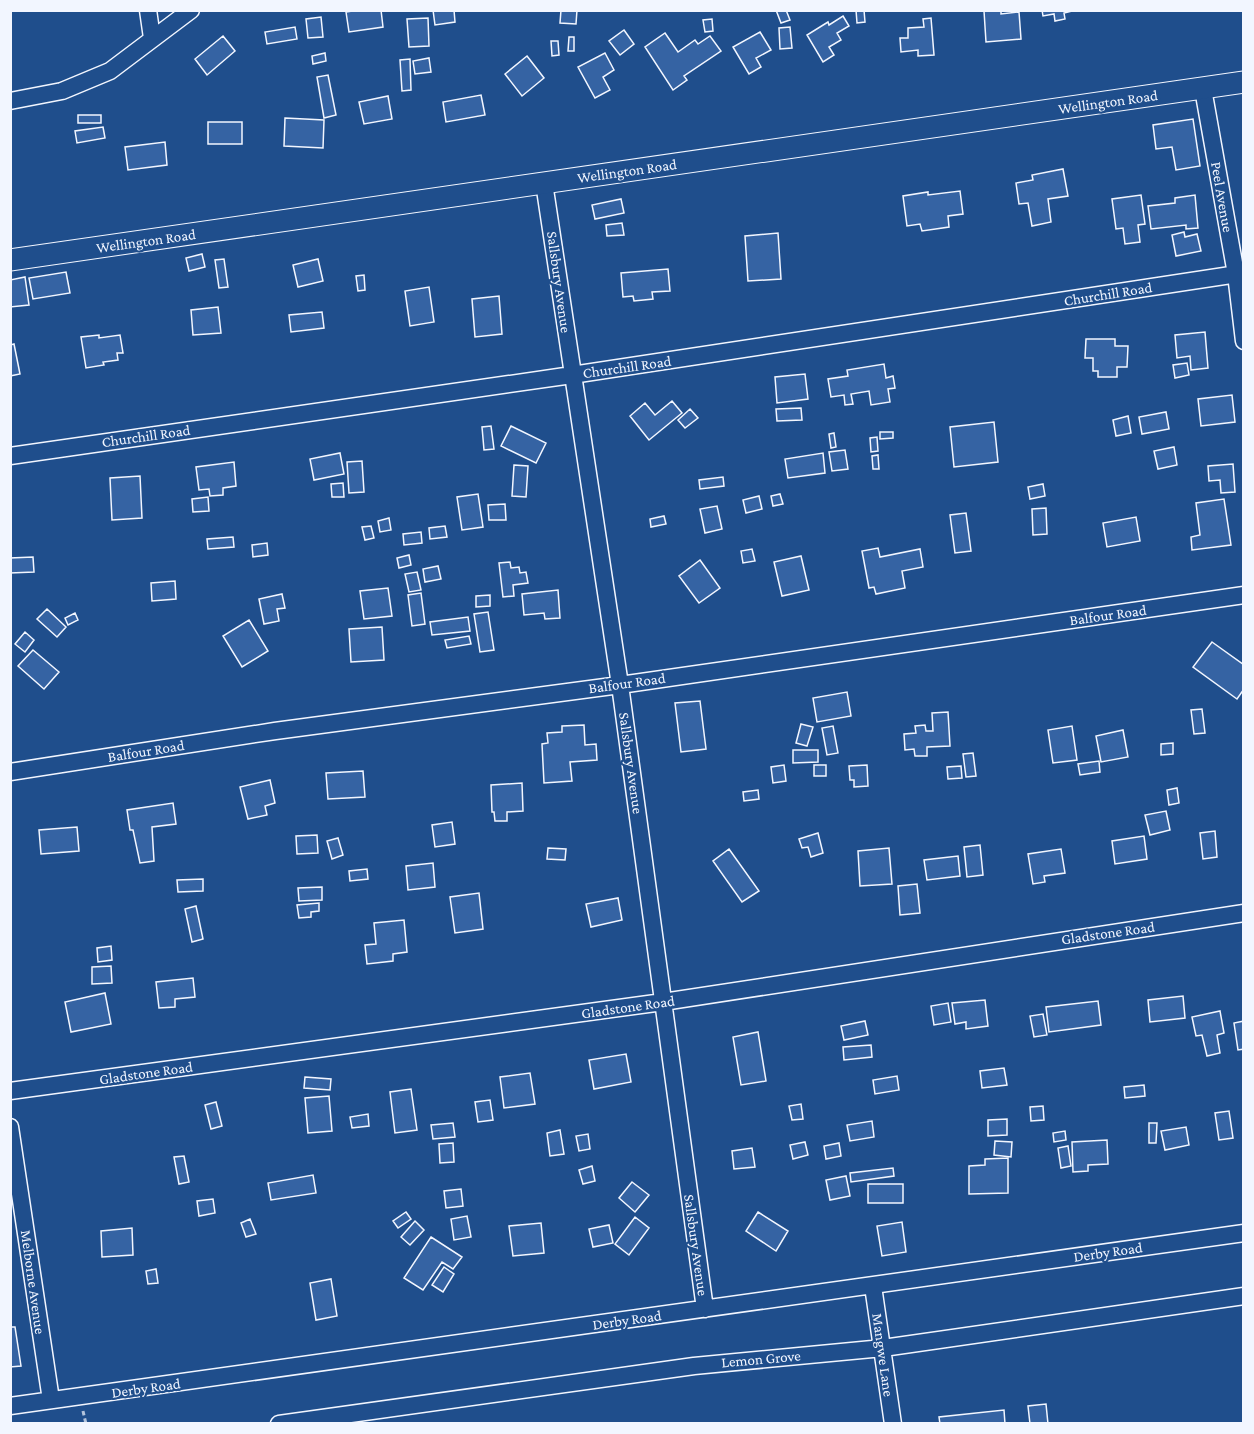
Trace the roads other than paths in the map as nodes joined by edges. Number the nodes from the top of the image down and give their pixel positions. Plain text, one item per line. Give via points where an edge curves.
1 (148, 10) edge
2 (191, 10) edge
3 (152, 38) junction
4 (1244, 82) edge
5 (1203, 89) junction
6 (10, 101) edge
7 (544, 183) junction
8 (10, 260) edge
9 (1240, 274) edge
10 (1244, 341) edge
11 (572, 375) junction
12 (10, 456) edge
13 (1244, 595) edge
14 (620, 685) junction
15 (10, 772) edge
16 (1244, 913) edge
17 (663, 1002) junction
18 (10, 1091) edge
19 (10, 1127) edge
20 (1244, 1233) edge
21 (873, 1286) junction
22 (1244, 1296) edge
23 (705, 1309) junction
24 (883, 1348) junction
25 (51, 1401) junction
26 (10, 1406) edge
27 (279, 1424) edge
28 (893, 1424) edge

1 - 3 street
2 - 3 street
3 - 6 street via 110,71 90,80 62,91
4 - 5 main road, Wellington Road
5 - 7 main road, Wellington Road
5 - 9 street, Peel Avenue
7 - 8 main road, Wellington Road
7 - 11 street, Sallsbury Avenue
9 - 10 street, Peel Avenue
9 - 11 street, Churchill Road
11 - 12 street, Churchill Road
11 - 14 street, Sallsbury Avenue
13 - 14 street, Balfour Road
14 - 15 street, Balfour Road via 275,731
14 - 17 street, Sallsbury Avenue
16 - 17 street, Gladstone Road
17 - 18 street, Gladstone Road
17 - 23 street, Sallsbury Avenue
19 - 25 street, Melborne Avenue
20 - 21 street, Derby Road
21 - 23 street, Derby Road
21 - 24 street, Mangwe Lane
22 - 24 street, Lemon Grove
23 - 25 street, Derby Road
24 - 27 street, Lemon Grove via 694,1366
24 - 28 street, Mangwe Lane
25 - 26 street, Derby Road

